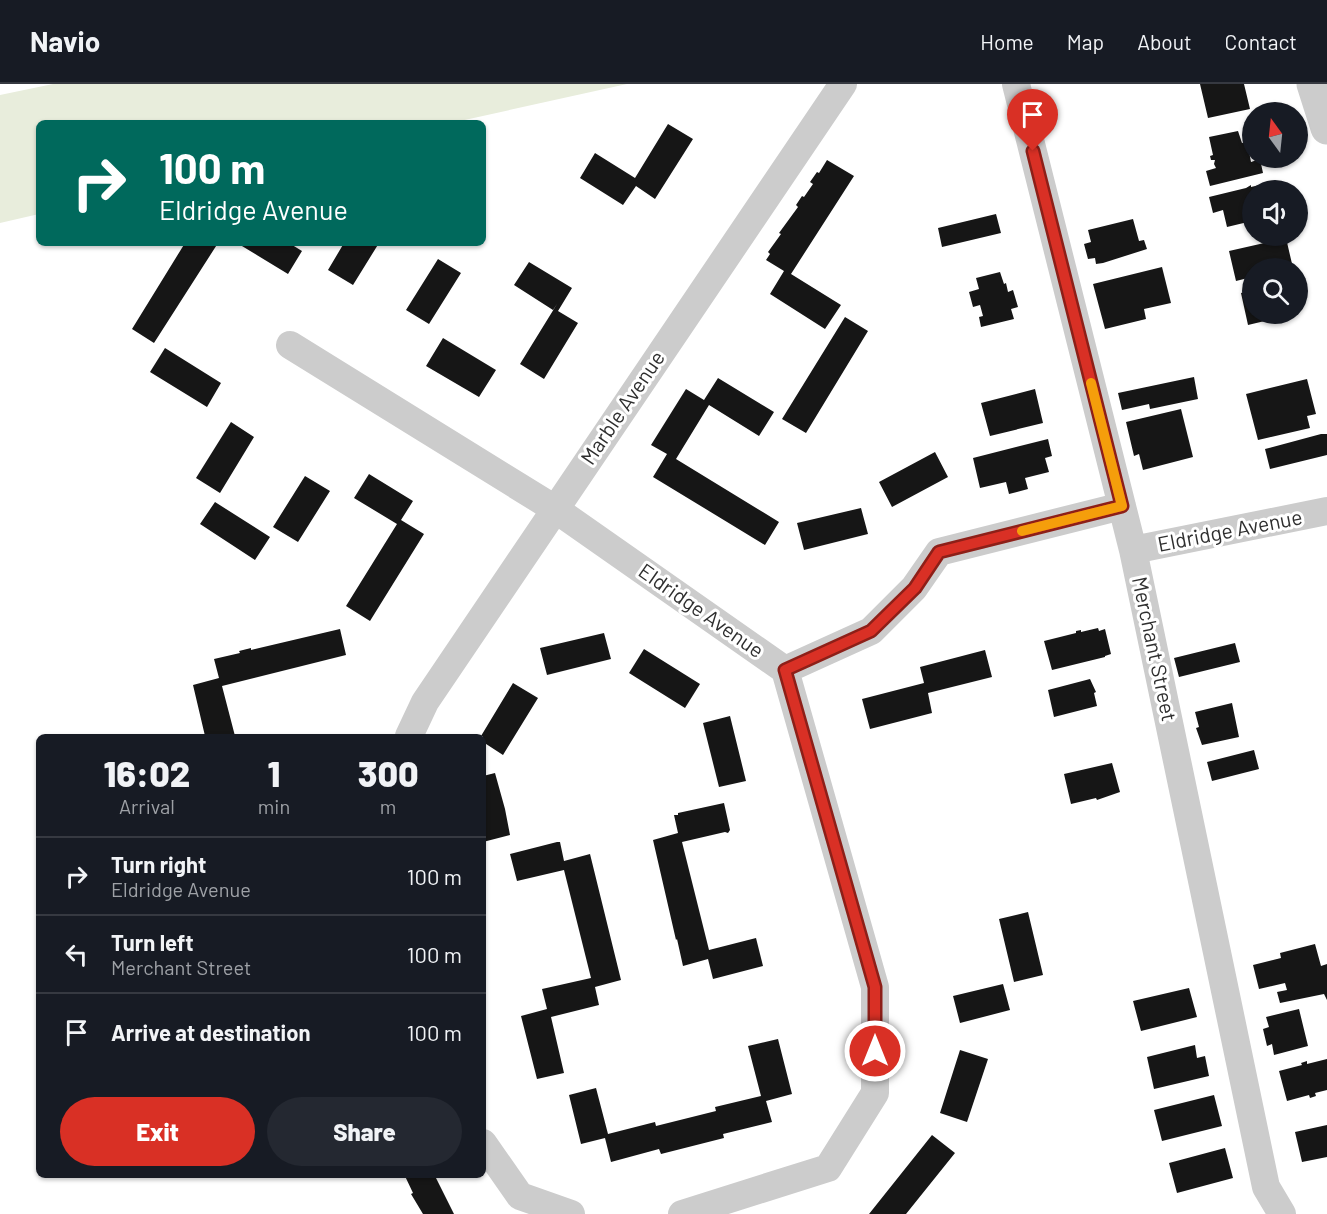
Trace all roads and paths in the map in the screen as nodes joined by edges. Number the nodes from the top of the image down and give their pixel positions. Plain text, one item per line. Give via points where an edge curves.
1 (843, 84) edge
2 (1016, 84) edge
3 (1313, 84) edge
4 (1327, 128) edge
5 (291, 345) dead end
6 (1122, 506) junction
7 (555, 509) junction
8 (1327, 511) edge
9 (1133, 550) junction
10 (785, 670) junction
11 (410, 734) edge
12 (486, 1147) edge
13 (566, 1212) edge
14 (682, 1214) edge
15 (1282, 1214) edge

1 - 7 street, Marble Avenue
2 - 6 street, Merchant Street
3 - 4 street
5 - 7 street, Eldridge Avenue
6 - 9 street, Merchant Street
6 - 10 street, Eldridge Avenue via 939,552 915,588 871,631
7 - 10 street, Eldridge Avenue
7 - 11 street, Marble Avenue via 425,702
8 - 9 street, Eldridge Avenue
9 - 15 street, Merchant Street via 1266,1187
10 - 14 street via 875,987 875,1093 828,1168
12 - 13 street via 520,1196

